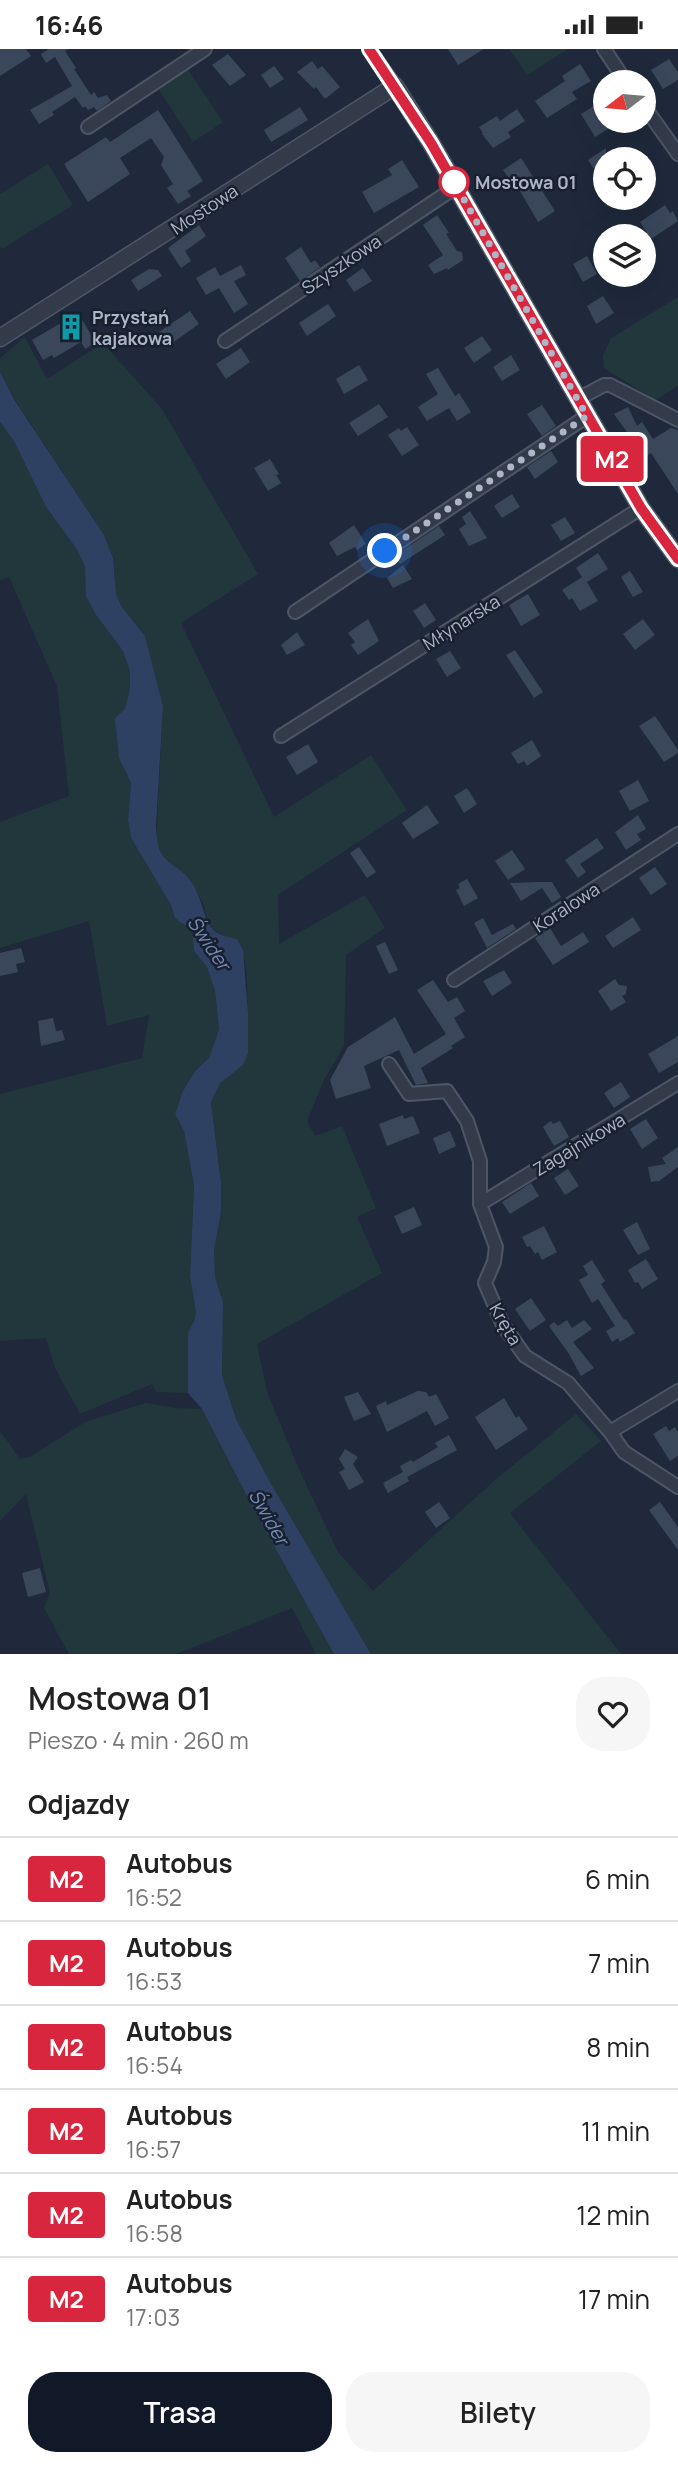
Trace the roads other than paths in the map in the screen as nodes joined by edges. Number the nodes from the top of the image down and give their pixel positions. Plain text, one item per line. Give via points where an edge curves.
1 (205, 49) edge
2 (369, 49) edge
3 (604, 49) edge
4 (618, 70) edge
5 (395, 86) junction
6 (656, 123) edge
7 (88, 127) dead end
8 (678, 154) edge
9 (456, 187) junction
10 (6, 335) edge
11 (225, 341) dead end
12 (578, 398) junction
13 (587, 416) junction
14 (678, 419) edge
15 (641, 508) junction
16 (678, 559) edge
17 (295, 611) dead end
18 (281, 736) dead end
19 (678, 834) edge
20 (454, 980) dead end
21 (389, 1064) dead end
22 (678, 1083) edge
23 (480, 1204) junction
24 (678, 1391) edge
25 (610, 1432) junction
26 (678, 1487) edge

1 - 7 street
2 - 5 street
3 - 4 street
5 - 9 street
5 - 10 street, Mostowa
6 - 8 street
9 - 11 street, Szyszkowa
9 - 12 street
12 - 13 street
12 - 14 street via 610,385
13 - 15 street
13 - 17 street
15 - 16 street
15 - 18 street, Młynarska
19 - 20 street, Koralowa
21 - 23 street, Kręta via 409,1094 447,1091 467,1121 480,1160
22 - 23 street, Zagajnikowa
23 - 25 street, Kręta via 496,1247 485,1283 503,1325 525,1356 568,1383
24 - 25 street
25 - 26 street, Kręta via 624,1452

